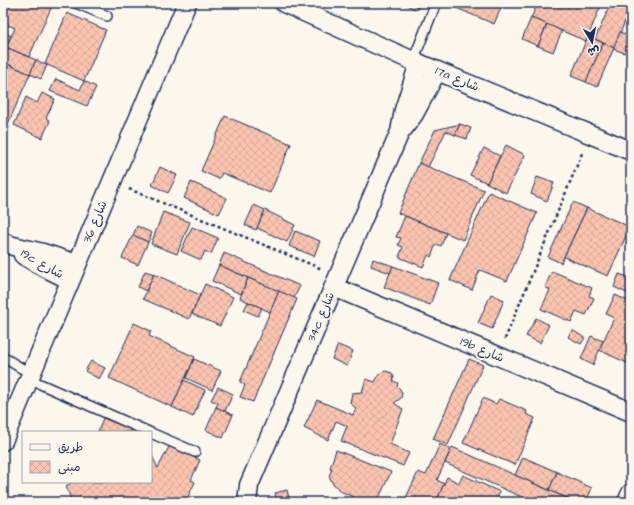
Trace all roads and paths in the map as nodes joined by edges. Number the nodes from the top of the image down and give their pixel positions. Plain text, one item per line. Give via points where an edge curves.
1 (76, 3) edge
2 (187, 3) edge
3 (284, 3) edge
4 (436, 3) edge
5 (107, 16) dead end
6 (416, 62) junction
7 (437, 71) junction
8 (400, 132) junction
9 (590, 134) junction
10 (631, 151) edge
11 (111, 182) junction
12 (8, 244) edge
13 (74, 272) junction
14 (336, 282) junction
15 (3, 357) edge
16 (497, 357) junction
17 (30, 376) junction
18 (631, 412) edge
19 (148, 431) edge
20 (152, 433) edge
21 (3, 441) edge
22 (195, 452) dead end
23 (631, 493) edge
24 (247, 502) edge
25 (627, 502) edge

1 - 5 lane
2 - 11 street, شارع 36
3 - 6 street, 17a شارع
4 - 6 lane
6 - 7 street, 17a شارع
6 - 8 street, 34c شارع
7 - 8 street, 34c شارع via 414,114
7 - 9 street, 17a شارع
8 - 14 street, 34c شارع
9 - 10 street, 17a شارع
9 - 16 path
11 - 13 street, شارع 36
11 - 14 path
12 - 13 street, 19c شارع via 32,261
13 - 17 street, شارع 36
14 - 16 street, 19b شارع
14 - 24 street, 34c شارع via 249,485
15 - 17 lane
16 - 18 street, 19b شارع
17 - 19 lane
17 - 21 street, شارع 36
20 - 22 lane
23 - 25 street

